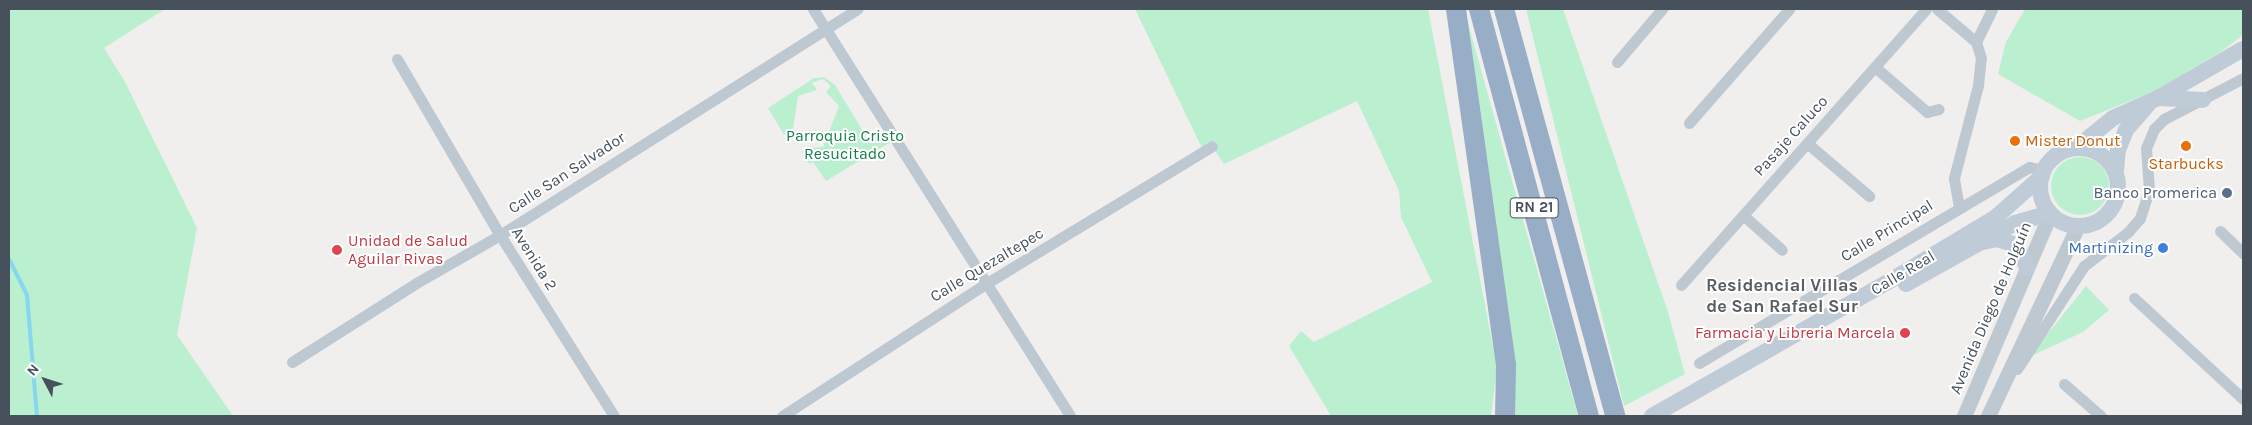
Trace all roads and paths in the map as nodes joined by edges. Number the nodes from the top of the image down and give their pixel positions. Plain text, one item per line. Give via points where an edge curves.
1 (813, 9) edge
2 (858, 9) edge
3 (1447, 9) edge
4 (1456, 9) edge
5 (1480, 9) edge
6 (1504, 9) edge
7 (1662, 9) edge
8 (1789, 9) edge
9 (1926, 9) edge
10 (1937, 9) edge
11 (1992, 9) edge
12 (825, 29) junction
13 (1976, 42) junction
14 (2243, 49) edge
15 (1462, 51) junction
16 (398, 62) dead end
17 (1617, 62) dead end
18 (1875, 67) junction
19 (2243, 78) edge
20 (2156, 99) junction
21 (2203, 100) junction
22 (1939, 109) dead end
23 (1689, 123) dead end
24 (1807, 144) junction
25 (1212, 146) dead end
26 (2076, 148) junction
27 (2116, 171) junction
28 (2043, 173) junction
29 (1869, 196) dead end
30 (1959, 207) junction
31 (2050, 213) junction
32 (1743, 215) junction
33 (2078, 226) junction
34 (2220, 231) dead end
35 (500, 235) junction
36 (1978, 243) junction
37 (1782, 250) dead end
38 (2243, 253) edge
39 (2026, 268) junction
40 (987, 283) junction
41 (1681, 285) dead end
42 (2134, 298) dead end
43 (292, 362) dead end
44 (1698, 363) dead end
45 (2064, 384) dead end
46 (2243, 399) edge
47 (1588, 412) edge
48 (614, 416) edge
49 (782, 416) edge
50 (1070, 416) edge
51 (1505, 416) edge
52 (1615, 416) edge
53 (1652, 416) edge
54 (1673, 416) edge
55 (1964, 416) edge
56 (1988, 416) edge
57 (2101, 416) edge

1 - 12 street
2 - 12 street, Calle San Salvador
3 - 15 highway
4 - 15 highway
5 - 47 highway, RN 21
6 - 52 highway, RN 21
7 - 17 street
8 - 23 street
9 - 18 street, Pasaje Caluco
10 - 13 street
11 - 13 street
12 - 35 street, Calle San Salvador
12 - 40 street
13 - 30 street via 1981,58 1978,85 1954,178
14 - 20 main road
15 - 51 highway via 1504,349
16 - 35 street, Avenida 2
18 - 22 street via 1927,112
18 - 24 street, Pasaje Caluco
19 - 21 street
20 - 21 main road
20 - 26 main road via 2113,118
20 - 27 main road via 2126,130 2118,150
21 - 56 street via 2164,119 2150,134 2145,155 2149,190 2140,218 2128,232 2084,266
24 - 29 street
24 - 32 street, Pasaje Caluco
25 - 40 street, Calle Quezaltepec
26 - 27 main road via 2099,153
26 - 28 main road via 2059,153
27 - 33 main road via 2119,189 2114,206 2096,223
28 - 30 street, Calle Principal via 2029,167
28 - 31 main road via 2041,196
28 - 53 main road, Calle Real via 1996,217
30 - 44 street, Calle Principal
31 - 33 main road via 2064,223
31 - 36 main road, Calle Real via 2015,223
31 - 39 street, Avenida Diego de Holguín
32 - 37 street
32 - 41 street, Pasaje Caluco
33 - 56 street
34 - 38 street
35 - 43 street, Calle San Salvador via 418,282
35 - 48 street, Avenida 2
36 - 39 main road via 1997,239 2012,244 2022,256
36 - 54 main road, Calle Real
39 - 55 street, Avenida Diego de Holguín
40 - 49 street, Calle Quezaltepec
40 - 50 street
42 - 46 street
45 - 57 street

